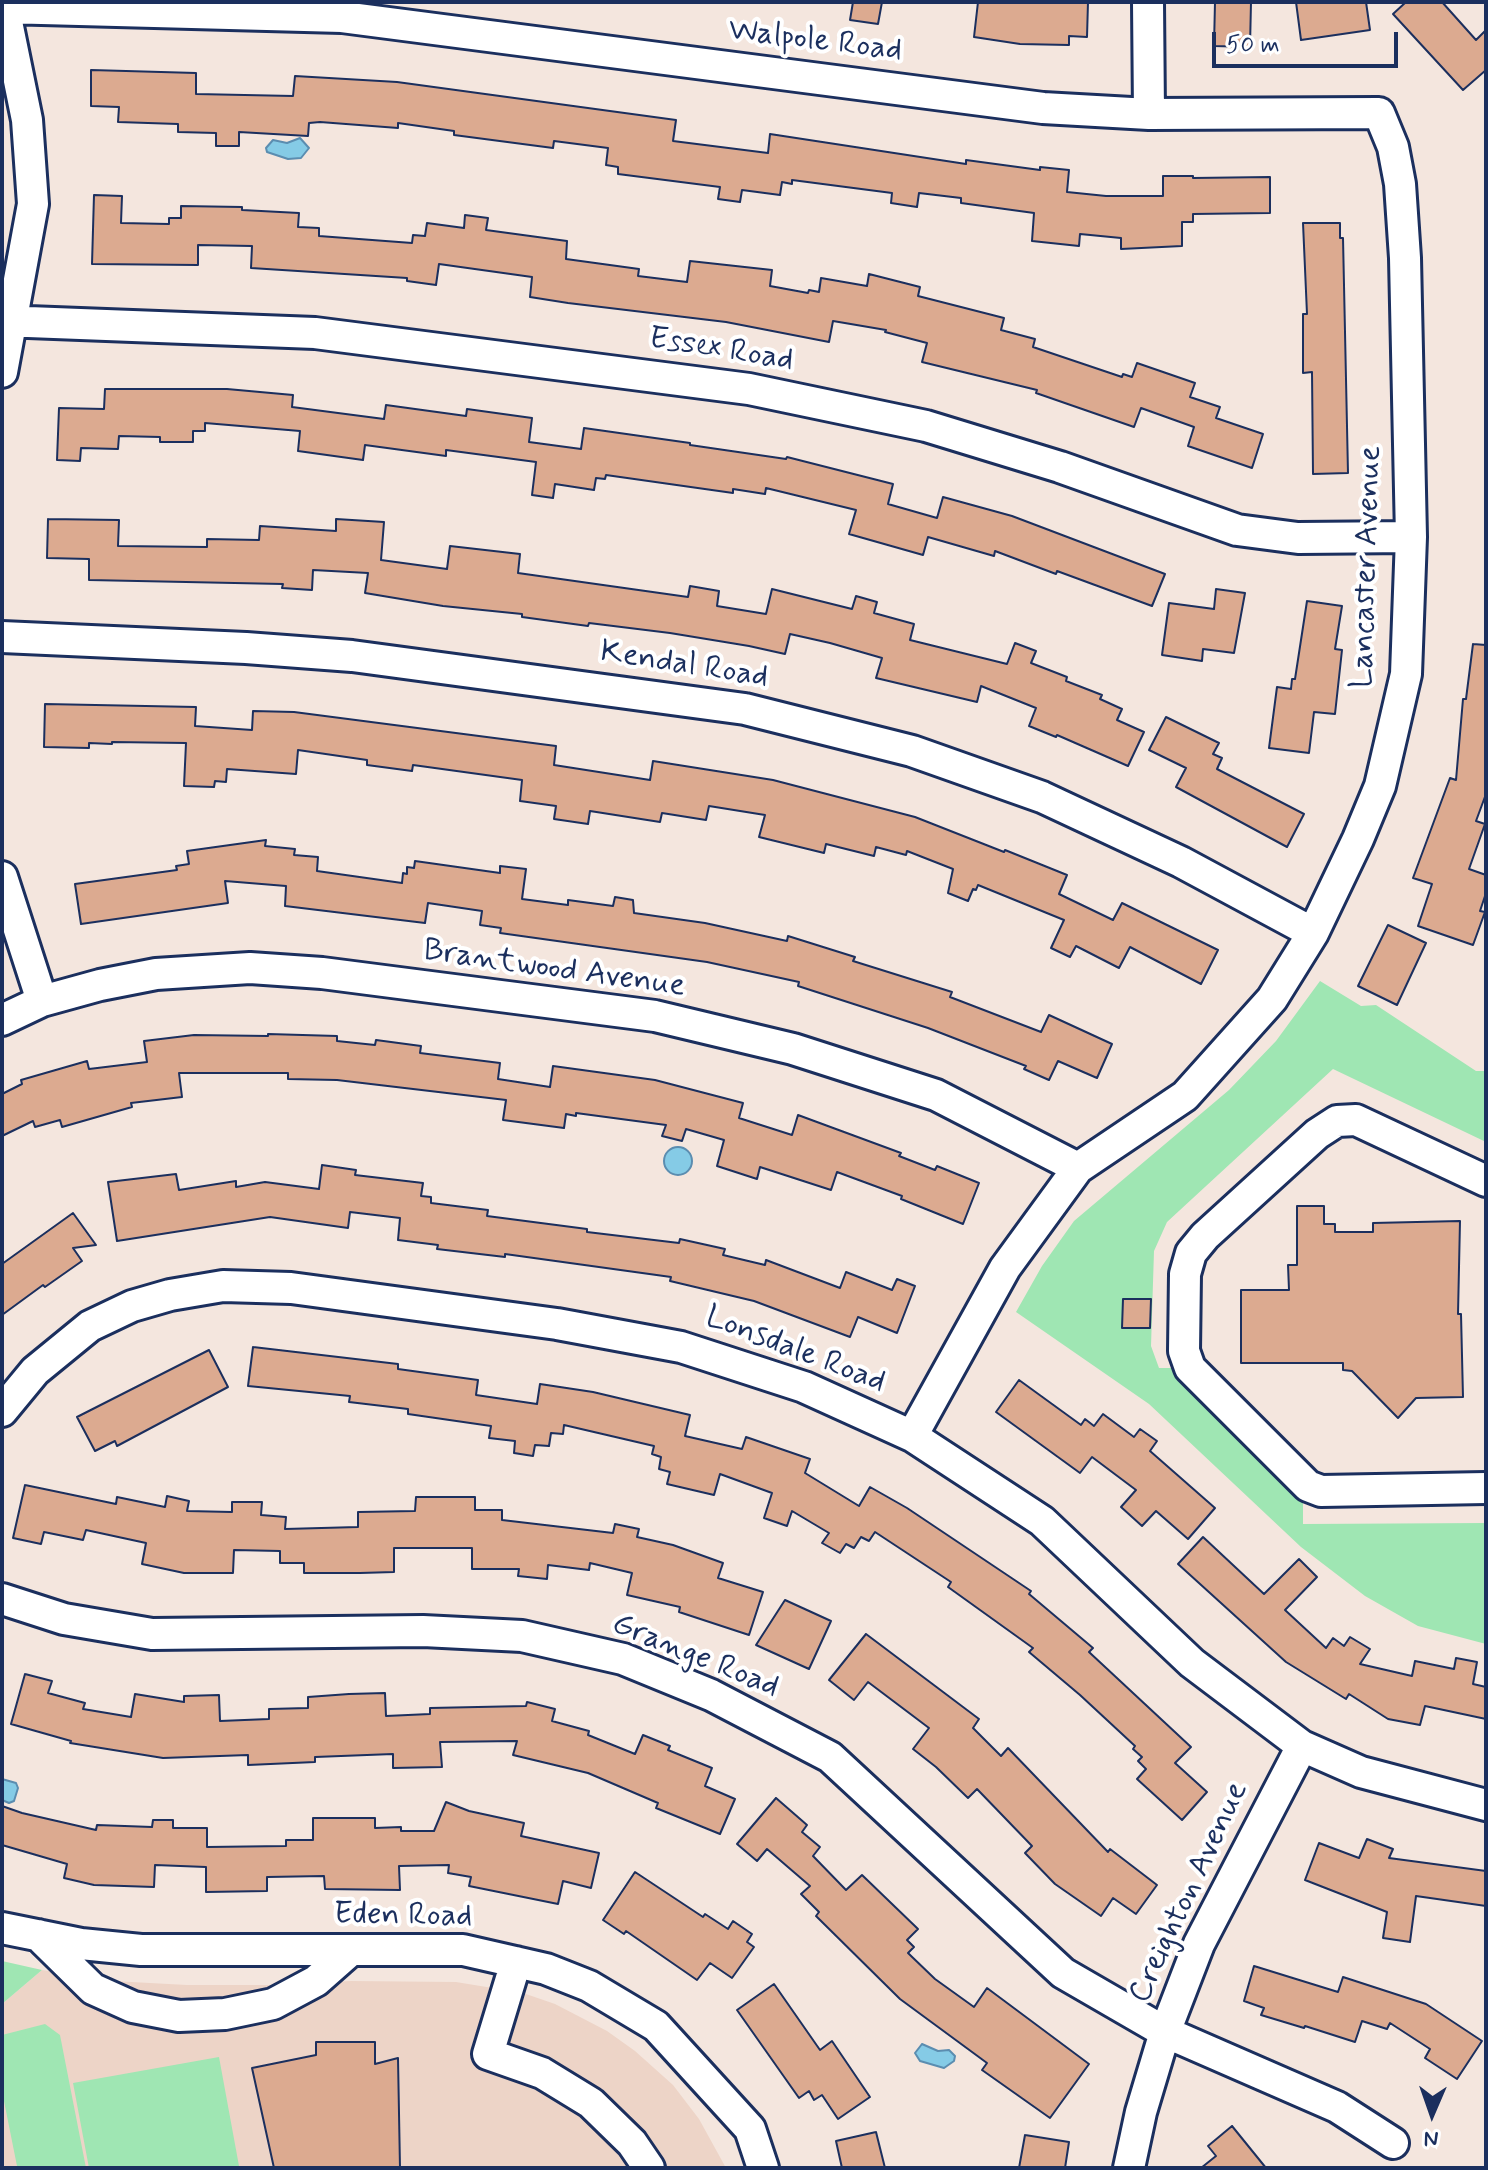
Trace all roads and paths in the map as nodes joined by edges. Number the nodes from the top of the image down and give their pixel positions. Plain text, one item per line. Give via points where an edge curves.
1 (1148, 2) edge
2 (4, 5) edge
3 (1379, 113) joint
4 (1149, 114) junction
5 (6, 322) edge
6 (2, 372) edge
7 (1411, 537) junction
8 (2, 637) edge
9 (2, 877) edge
10 (1313, 933) junction
11 (42, 1001) junction
12 (2, 1020) edge
13 (1078, 1168) junction
14 (1486, 1181) edge
15 (2, 1411) edge
16 (912, 1436) junction
17 (1486, 1488) edge
18 (2, 1599) edge
19 (1302, 1746) junction
20 (1486, 1805) edge
21 (2, 1928) edge
22 (38, 1935) junction
23 (350, 1951) junction
24 (516, 1962) junction
25 (1165, 2032) junction
26 (1393, 2143) dead end
27 (649, 2168) edge
28 (763, 2168) edge
29 (1129, 2168) edge

1 - 4 street
2 - 4 street, Walpole Road via 342,17 1043,108
2 - 5 street via 27,120 33,204
3 - 4 street, Walpole Road
3 - 7 street, Lancaster Avenue via 1393,147 1401,199
5 - 6 street
5 - 7 street, Essex Road via 315,333 749,389 926,426 1237,530 1298,538
7 - 10 street, Lancaster Avenue via 1406,674 1380,786
8 - 10 street, Kendal Road via 352,656 745,709 912,751 1042,797 1181,862
9 - 11 street
10 - 13 street, Lancaster Avenue via 1272,999 1185,1096
11 - 12 street, Brantwood Avenue
11 - 13 street, Brantwood Avenue via 156,974 250,968 655,1016 793,1049 936,1095
13 - 16 street, Lancaster Avenue via 1005,1268
14 - 17 street via 1356,1120 1337,1121 1191,1253 1185,1274 1184,1351 1190,1368 1308,1486 1321,1491
15 - 16 street, Lonsdale Road via 35,1371 113,1314 170,1295 251,1285 557,1324 681,1347 804,1387
16 - 19 street, Lonsdale Road via 1042,1521 1192,1663
18 - 25 street, Grange Road via 64,1619 152,1634 423,1631 522,1636 623,1659 711,1695 830,1757 1063,1973
19 - 20 street, Lonsdale Road via 1361,1772
19 - 25 street, Creighton Avenue via 1199,1944
21 - 22 street, Eden Road
22 - 23 street, Eden Road via 141,1950
22 - 23 street via 93,1989 133,2007 179,2016 273,2004 316,1981
23 - 24 street, Eden Road via 463,1950
24 - 27 street via 488,2054 542,2073 591,2103
24 - 28 street, Eden Road via 589,1986 656,2026 750,2129
25 - 26 street, Grange Road via 1337,2107
25 - 29 street, Creighton Avenue

